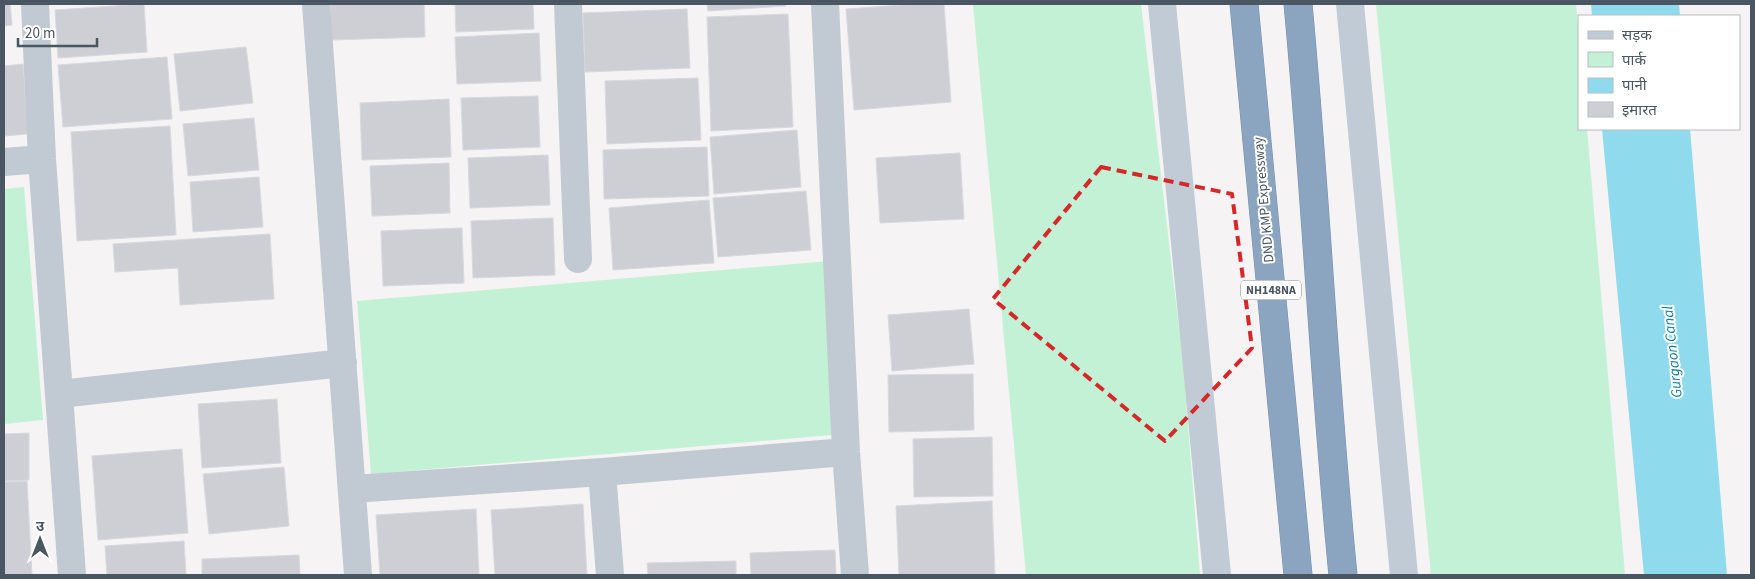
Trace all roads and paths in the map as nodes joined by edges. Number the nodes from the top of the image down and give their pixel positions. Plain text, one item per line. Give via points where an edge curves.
1 (35, 4) edge
2 (316, 4) edge
3 (568, 4) edge
4 (825, 4) edge
5 (1162, 4) edge
6 (1244, 4) edge
7 (1298, 4) edge
8 (1350, 4) edge
9 (42, 159) junction
10 (4, 162) edge
11 (578, 259) dead end
12 (343, 363) junction
13 (60, 394) junction
14 (846, 452) junction
15 (602, 472) junction
16 (352, 489) junction
17 (72, 575) edge
18 (358, 575) edge
19 (610, 575) edge
20 (855, 575) edge
21 (1217, 575) edge
22 (1298, 575) edge
23 (1343, 575) edge
24 (1404, 575) edge

1 - 9 street
2 - 12 street
3 - 11 street
4 - 14 street
5 - 21 street
6 - 22 highway, DND KMP Expressway / NH148NA
7 - 23 highway, NH148NA
8 - 24 street
9 - 10 street
9 - 13 street
12 - 13 street
12 - 16 street
13 - 17 street
14 - 15 street
14 - 20 street
15 - 16 street
15 - 19 street
16 - 18 street

